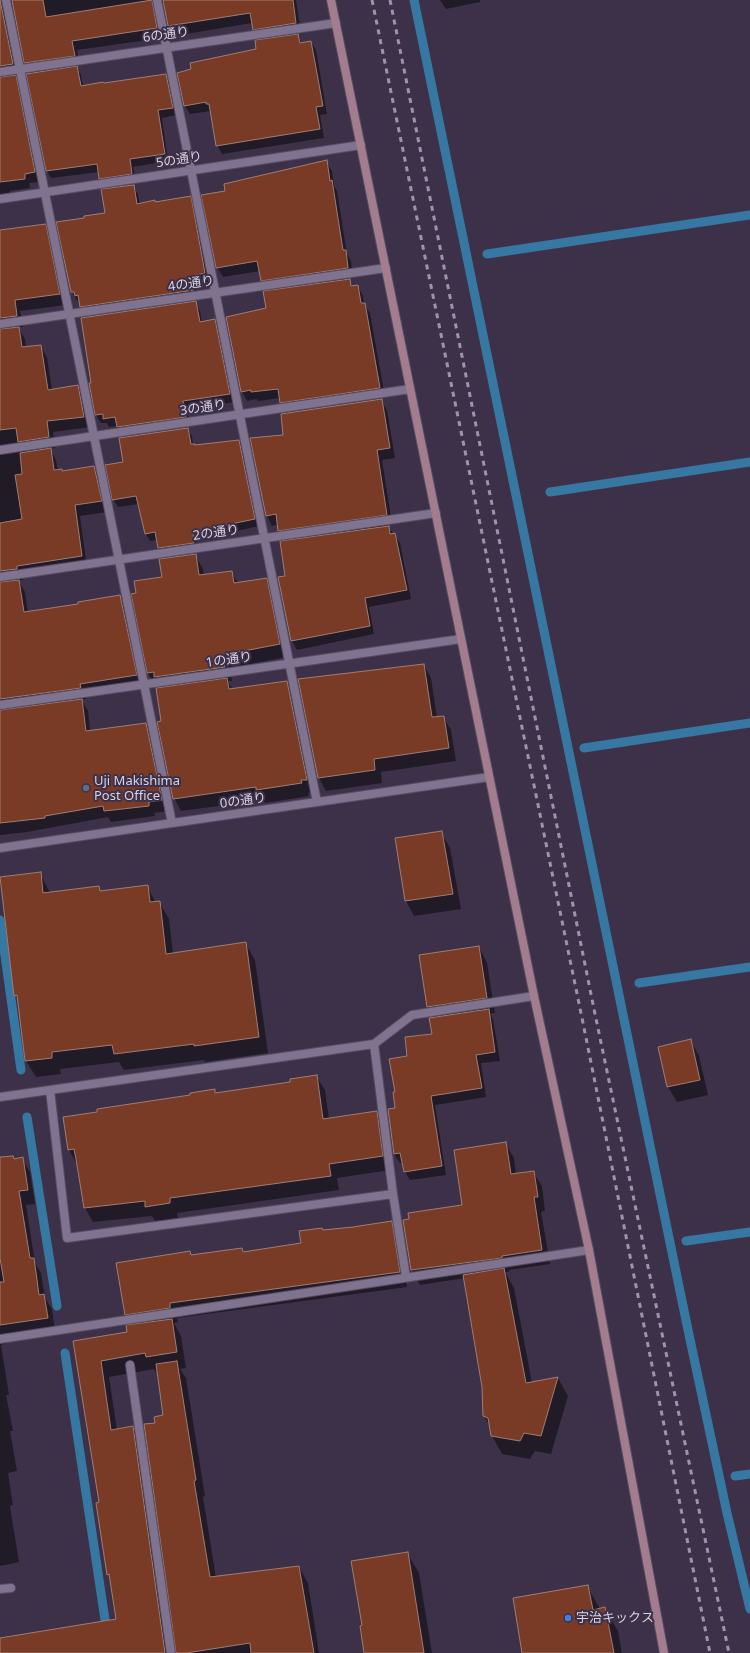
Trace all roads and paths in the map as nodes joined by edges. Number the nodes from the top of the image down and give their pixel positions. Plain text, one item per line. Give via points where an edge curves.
1 (6, 0) edge
2 (157, 0) edge
3 (331, 0) edge
4 (336, 22) junction
5 (166, 48) junction
6 (20, 69) junction
7 (0, 72) edge
8 (361, 145) junction
9 (191, 170) junction
10 (45, 192) junction
11 (0, 199) edge
12 (386, 268) junction
13 (215, 292) junction
14 (70, 314) junction
15 (0, 324) edge
16 (410, 389) junction
17 (240, 415) junction
18 (94, 437) junction
19 (0, 450) edge
20 (436, 513) junction
21 (264, 538) junction
22 (119, 559) junction
23 (0, 576) edge
24 (461, 639) junction
25 (289, 663) junction
26 (144, 684) junction
27 (0, 705) edge
28 (489, 777) junction
29 (317, 802) junction
30 (172, 823) junction
31 (0, 848) edge
32 (534, 996) junction
33 (374, 1044) junction
34 (50, 1090) junction
35 (0, 1097) edge
36 (393, 1194) junction
37 (589, 1250) junction
38 (406, 1277) junction
39 (0, 1339) edge
40 (130, 1365) dead end
41 (11, 1588) dead end
42 (0, 1589) edge
43 (171, 1653) edge
44 (664, 1653) edge

1 - 6 street
2 - 5 street
3 - 4 street
4 - 5 street, 6の通り
4 - 8 street
5 - 6 street, 6の通り
5 - 9 street
6 - 7 street, 6の通り
6 - 10 street
8 - 9 street, 5の通り
8 - 12 street
9 - 10 street, 5の通り
9 - 13 street
10 - 11 street, 5の通り
10 - 14 street
12 - 13 street, 4の通り
12 - 16 street
13 - 14 street, 4の通り
13 - 17 street
14 - 15 street, 4の通り
14 - 18 street
16 - 17 street, 3の通り
16 - 20 street
17 - 18 street, 3の通り
17 - 21 street
18 - 19 street, 3の通り
18 - 22 street
20 - 21 street, 2の通り
20 - 24 street
21 - 22 street, 2の通り
21 - 25 street
22 - 23 street, 2の通り
22 - 26 street
24 - 25 street, 1の通り
24 - 28 street
25 - 26 street, 1の通り
25 - 29 street
26 - 27 street, 1の通り
26 - 30 street
28 - 29 street, 0の通り
28 - 32 street
29 - 30 street, 0の通り
30 - 31 street, 0の通り
32 - 33 street via 412,1016
32 - 37 street
33 - 34 street
33 - 36 street
34 - 35 street
34 - 36 street via 67,1238
36 - 38 street
37 - 38 street
37 - 44 street
38 - 39 street
40 - 43 street
41 - 42 street

